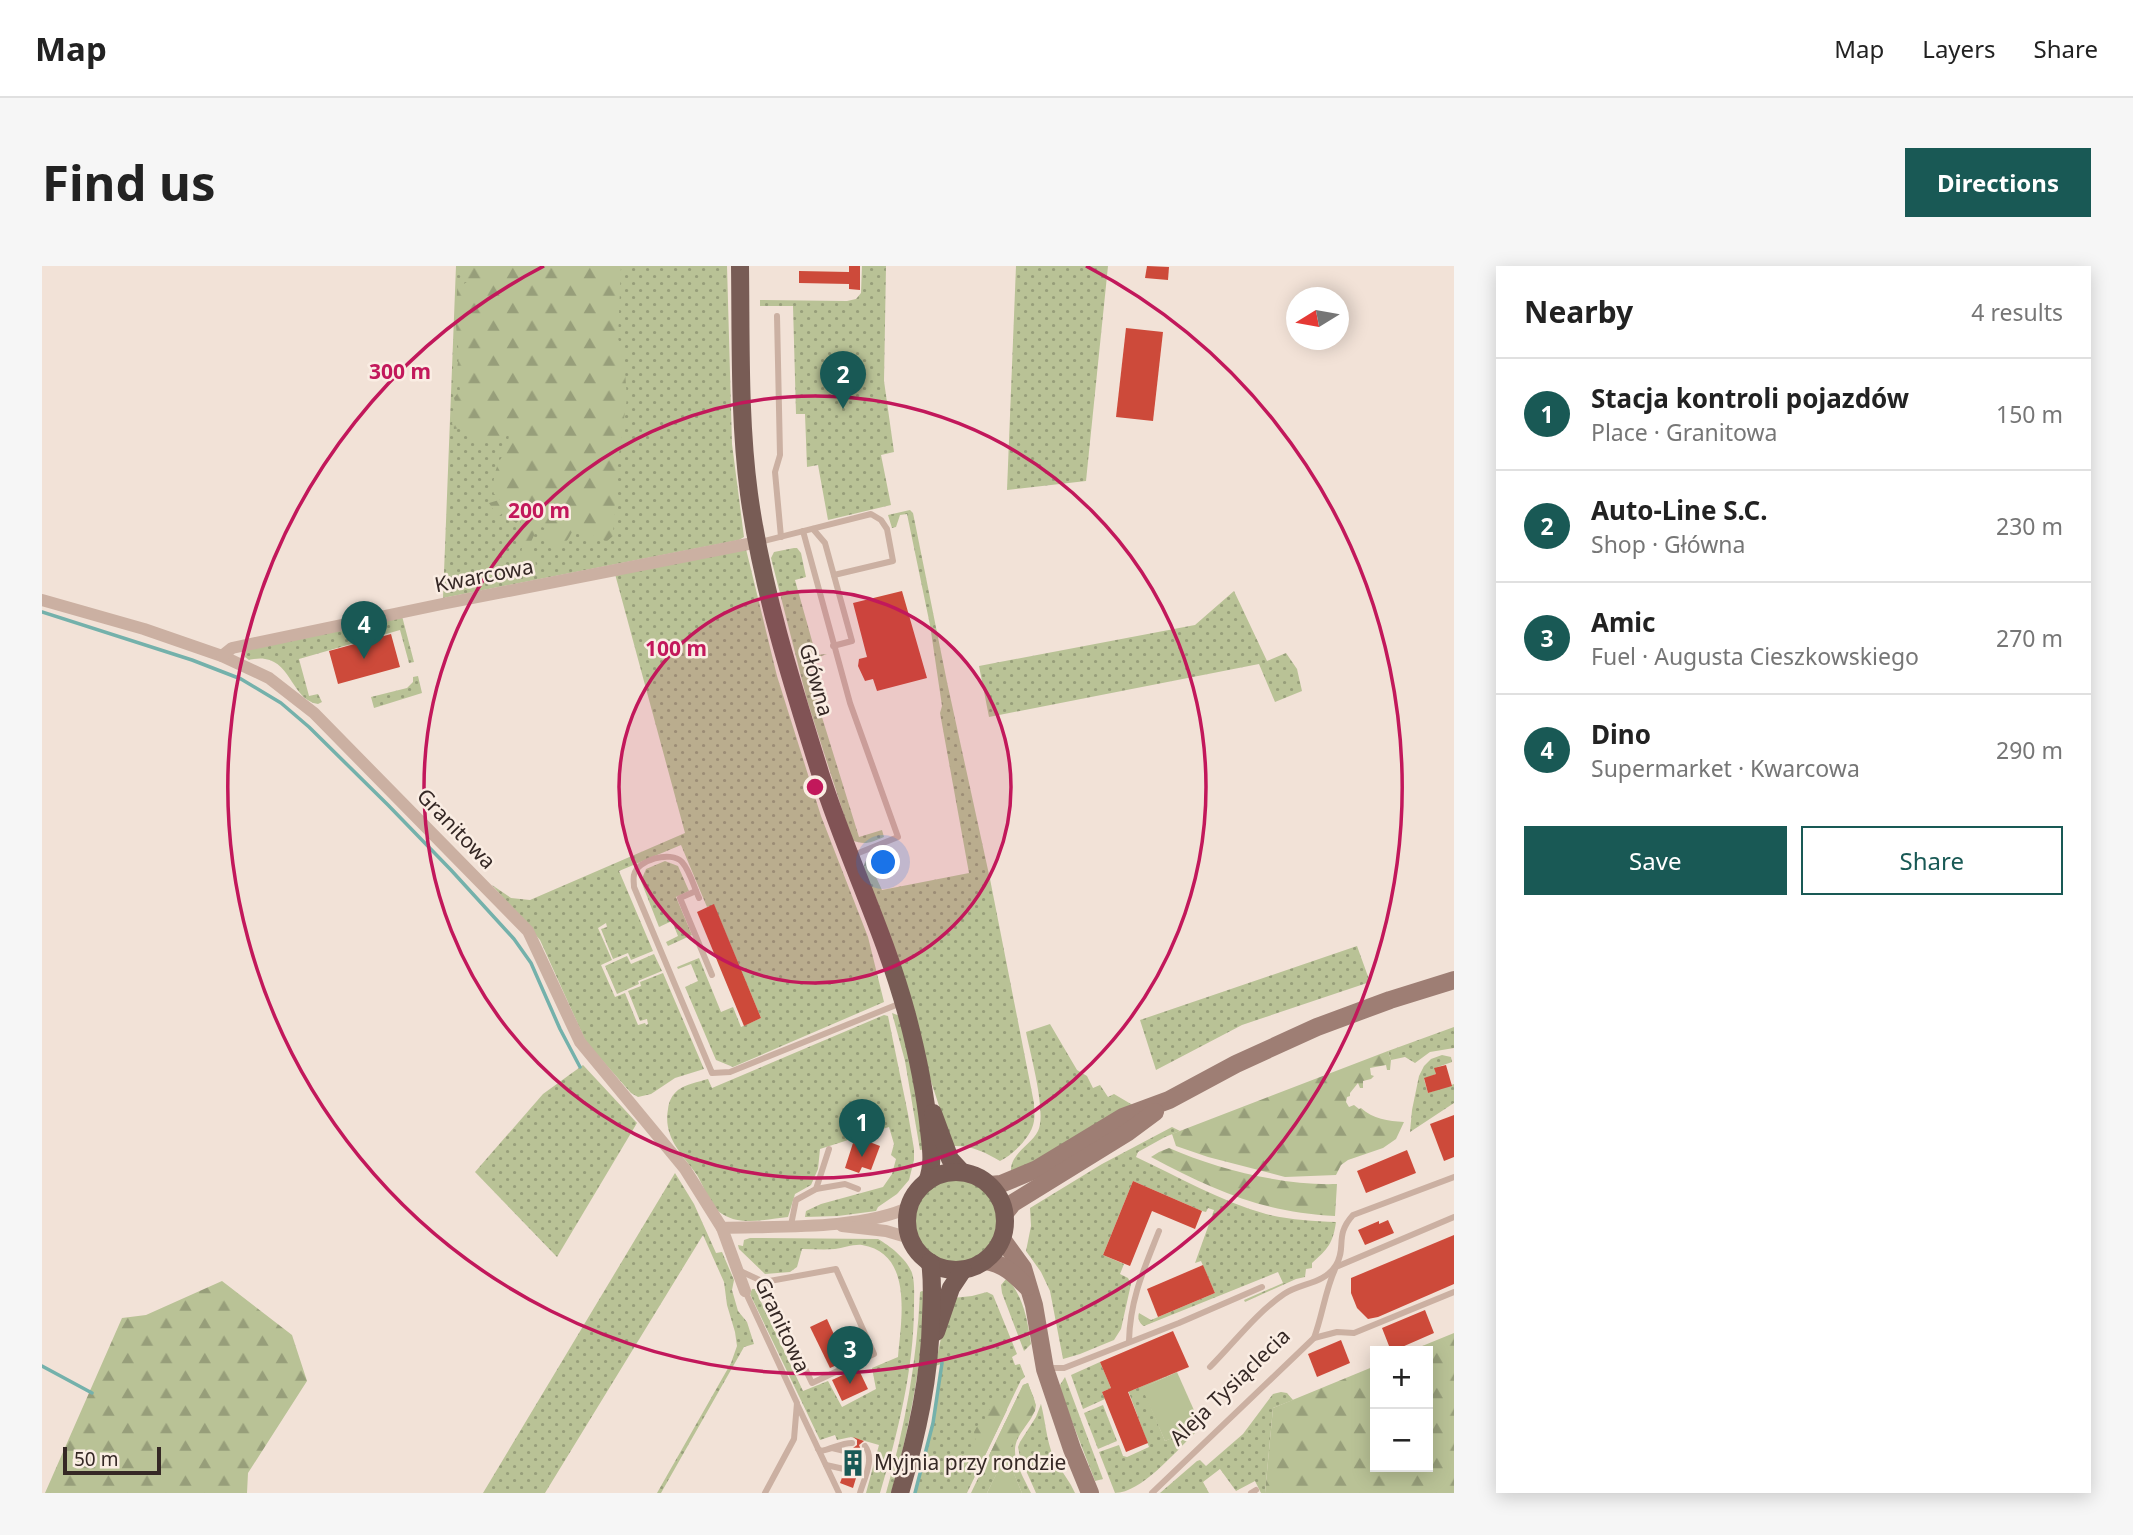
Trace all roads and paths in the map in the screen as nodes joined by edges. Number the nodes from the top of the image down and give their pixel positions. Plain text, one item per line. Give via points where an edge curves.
1 (740, 266) edge
2 (777, 316) dead end
3 (813, 529) junction
4 (803, 531) junction
5 (781, 537) junction
6 (758, 542) junction
7 (834, 575) junction
8 (42, 600) edge
9 (833, 646) junction
10 (222, 656) junction
11 (849, 857) junction
12 (712, 975) dead end
13 (1454, 980) edge
14 (903, 1003) junction
15 (925, 1091) junction
16 (1169, 1100) junction
17 (829, 1149) dead end
18 (962, 1172) junction
19 (1454, 1177) edge
20 (927, 1182) junction
21 (990, 1185) junction
22 (816, 1189) junction
23 (859, 1189) dead end
24 (910, 1207) junction
25 (1005, 1213) junction
26 (1454, 1217) edge
27 (828, 1224) junction
28 (791, 1225) junction
29 (722, 1228) junction
30 (1159, 1231) dead end
31 (910, 1238) junction
32 (1002, 1239) junction
33 (985, 1261) junction
34 (930, 1262) junction
35 (1336, 1267) junction
36 (736, 1270) junction
37 (963, 1270) junction
38 (764, 1282) junction
39 (1027, 1287) junction
40 (1262, 1287) dead end
41 (745, 1291) joint
42 (1454, 1292) edge
43 (1314, 1338) junction
44 (1129, 1341) junction
45 (931, 1345) junction
46 (1210, 1367) dead end
47 (1045, 1368) junction
48 (796, 1403) junction
49 (852, 1443) dead end
50 (865, 1447) dead end
51 (832, 1448) junction
52 (818, 1449) junction
53 (849, 1452) dead end
54 (826, 1465) junction
55 (844, 1469) dead end
56 (830, 1474) junction
57 (842, 1478) dead end
58 (765, 1493) edge
59 (839, 1493) edge
60 (860, 1493) edge
61 (900, 1493) edge
62 (1090, 1493) edge
63 (1152, 1493) edge

1 - 6 main road, Główna via 744,444
2 - 5 lane via 780,455 775,472
3 - 4 lane
3 - 7 lane via 825,543
3 - 7 lane via 871,514 887,529 893,561
4 - 5 lane
4 - 9 lane
5 - 6 lane
6 - 10 street, Kwarcowa via 429,606 232,648
6 - 11 main road, Główna via 810,741
7 - 9 lane via 852,641
8 - 10 street, Granitowa
9 - 11 lane via 898,837
10 - 29 street, Granitowa via 269,678 314,713 528,931 580,1042 685,1170
11 - 14 main road, Główna
12 - 14 lane via 680,898 698,895 683,863 664,855 639,866 634,887 712,1073 730,1072
13 - 16 main road via 1317,1027
14 - 15 main road, Główna
15 - 18 main road, Główna via 950,1158
15 - 20 main road, Główna via 932,1162
16 - 21 main road via 1123,1117 1037,1169
16 - 25 main road via 1128,1132 1013,1203
17 - 22 lane
18 - 20 main road
18 - 21 main road
19 - 35 lane, Aleja Tysiąclecia via 1353,1215 1343,1226
20 - 24 main road
21 - 25 main road
22 - 23 lane via 845,1184
22 - 28 lane via 796,1200
24 - 27 street
24 - 31 main road
25 - 32 main road
26 - 35 lane
27 - 28 street
27 - 31 street
28 - 29 street
29 - 36 street, Granitowa
30 - 44 lane via 1137,1285
31 - 34 main road
32 - 33 main road
32 - 39 main road via 1023,1268
33 - 37 main road
33 - 39 main road via 1008,1270
34 - 37 main road
34 - 45 main road
35 - 43 lane, Aleja Tysiąclecia
35 - 46 lane via 1317,1282 1287,1292 1262,1311
36 - 38 lane
36 - 41 street, Granitowa
37 - 45 main road via 951,1288
38 - 38 lane via 836,1269 874,1354 812,1383
39 - 47 main road
40 - 44 lane
41 - 48 lane, Granitowa
42 - 43 lane via 1354,1333
43 - 63 lane, Aleja Tysiąclecia
44 - 47 lane via 1064,1368
45 - 61 main road
47 - 62 main road
48 - 52 lane
48 - 58 lane, Granitowa via 794,1439
49 - 51 lane
50 - 60 lane via 870,1452 861,1474
51 - 52 lane
51 - 53 lane
52 - 54 lane
54 - 55 lane
54 - 56 lane
56 - 57 lane
56 - 59 lane

